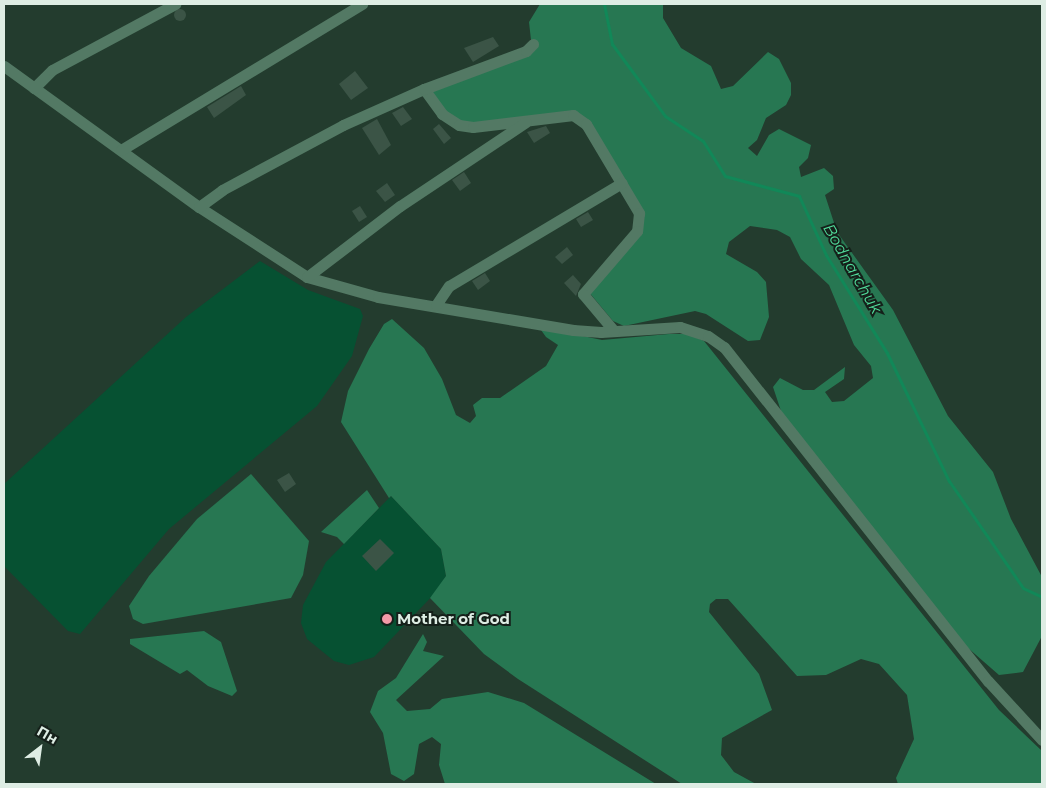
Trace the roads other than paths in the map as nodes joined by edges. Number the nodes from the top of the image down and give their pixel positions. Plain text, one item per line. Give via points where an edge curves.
1 (176, 4) edge
2 (362, 4) edge
3 (533, 44) dead end
4 (4, 66) edge
5 (34, 88) junction
6 (424, 89) junction
7 (528, 121) junction
8 (121, 150) junction
9 (622, 183) junction
10 (199, 207) junction
11 (307, 277) junction
12 (436, 305) junction
13 (614, 331) junction
14 (1042, 740) edge

1 - 5 street via 52,70
2 - 8 street
3 - 6 street via 526,51
4 - 5 street
5 - 8 street
6 - 7 street via 442,114 459,125
6 - 10 street via 343,126 222,190
7 - 9 street via 573,114 580,117
7 - 11 street via 400,206
8 - 10 street
9 - 12 street via 449,286
9 - 13 street via 640,214 638,231 583,294
10 - 11 street
11 - 12 street via 378,297
12 - 13 street via 573,330
13 - 14 street via 695,329 724,347 988,681

